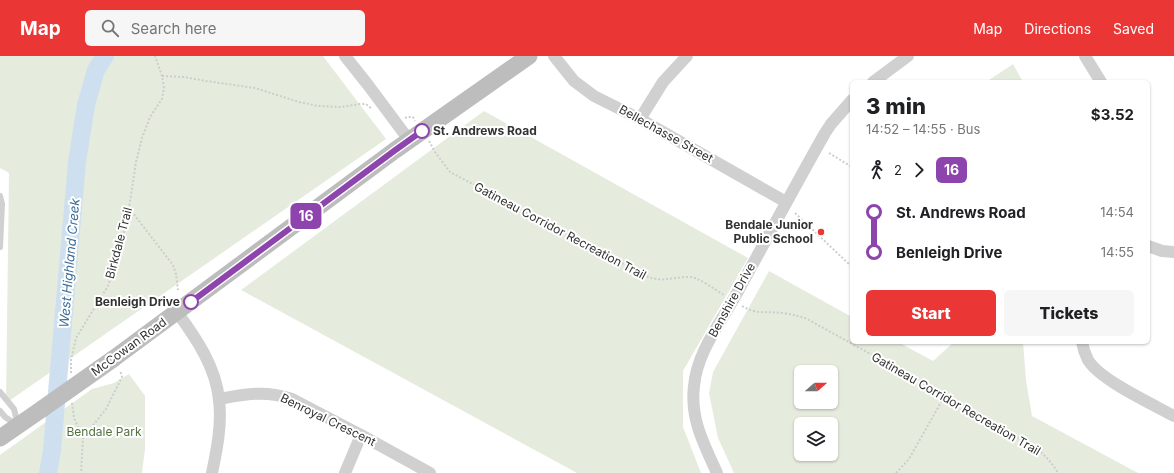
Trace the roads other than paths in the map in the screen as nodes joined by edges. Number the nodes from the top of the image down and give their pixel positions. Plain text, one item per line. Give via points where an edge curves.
1 (345, 56) edge
2 (529, 56) edge
3 (554, 56) edge
4 (687, 56) edge
5 (908, 56) edge
6 (1085, 56) edge
7 (876, 80) edge
8 (1100, 80) edge
9 (850, 102) edge
10 (640, 119) junction
11 (409, 140) junction
12 (0, 196) edge
13 (786, 202) junction
14 (0, 247) edge
15 (1150, 247) edge
16 (1174, 252) edge
17 (177, 312) junction
18 (1082, 344) edge
19 (0, 392) edge
20 (219, 399) junction
21 (0, 411) edge
22 (1174, 416) edge
23 (18, 426) junction
24 (361, 435) junction
25 (0, 438) edge
26 (212, 473) edge
27 (344, 473) edge
28 (430, 473) edge
29 (717, 473) edge

1 - 11 street
2 - 11 main road, McCowan Road
3 - 10 street, Bellechasse Street via 574,81 594,96
4 - 10 street via 663,82
5 - 7 street
6 - 8 street
9 - 13 street, Benshire Drive via 831,124
10 - 13 street, Bellechasse Street
11 - 17 main road, McCowan Road
12 - 14 lane
13 - 29 street, Benshire Drive via 709,341 698,366 694,386 697,426
15 - 16 street
17 - 20 street via 205,354
17 - 23 main road, McCowan Road, bridge
18 - 22 street via 1088,360 1101,374
19 - 23 lane via 14,410
20 - 24 street, Benroyal Crescent via 249,393 278,395 292,399
20 - 26 street via 217,450
21 - 23 lane
23 - 25 main road, McCowan Road
24 - 27 street
24 - 28 street, Benroyal Crescent

